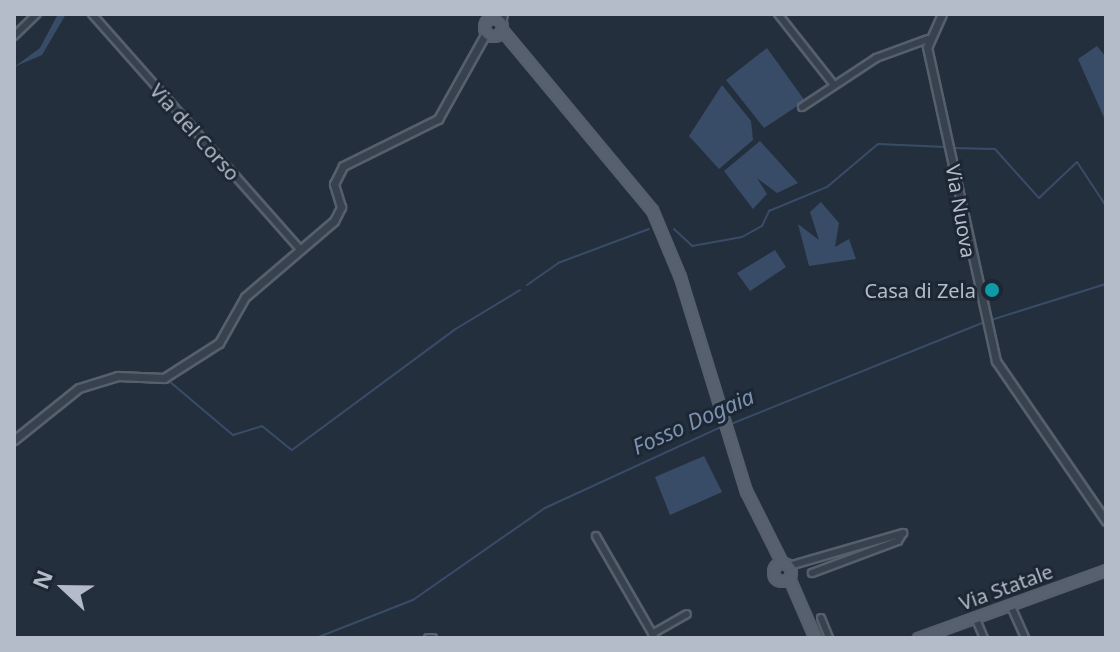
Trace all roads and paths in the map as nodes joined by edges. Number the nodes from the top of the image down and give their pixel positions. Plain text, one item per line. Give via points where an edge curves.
1 (37, 14) edge
2 (92, 14) edge
3 (778, 14) edge
4 (942, 14) edge
5 (492, 24) edge
6 (14, 36) edge
7 (928, 39) junction
8 (834, 85) junction
9 (802, 107) dead end
10 (299, 248) junction
11 (14, 440) edge
12 (1106, 521) edge
13 (596, 536) dead end
14 (843, 550) junction
15 (847, 561) junction
16 (1106, 570) edge
17 (784, 571) junction
18 (812, 573) dead end
19 (1010, 604) junction
20 (687, 614) dead end
21 (975, 617) junction
22 (821, 618) dead end
23 (654, 636) edge
24 (815, 638) edge
25 (829, 638) edge
26 (918, 638) edge
27 (984, 638) edge
28 (1025, 638) edge

1 - 6 street
2 - 10 street, Via del Corso
3 - 8 street
4 - 7 street
5 - 10 street via 438,119 343,166 334,184 338,215
5 - 17 main road via 652,210 771,550
7 - 8 street via 876,58
7 - 12 street, Via Nuova via 1001,373
8 - 9 street
10 - 11 street via 245,297 225,336 196,360 156,380 118,376 79,388
13 - 23 street
14 - 15 street
14 - 15 street via 903,533 898,541
14 - 17 street
15 - 18 street
16 - 19 main road, Via Statale
17 - 24 main road
19 - 21 main road, Via Statale
19 - 28 street
20 - 23 street
21 - 26 main road, Via Statale
21 - 27 street
22 - 25 street

